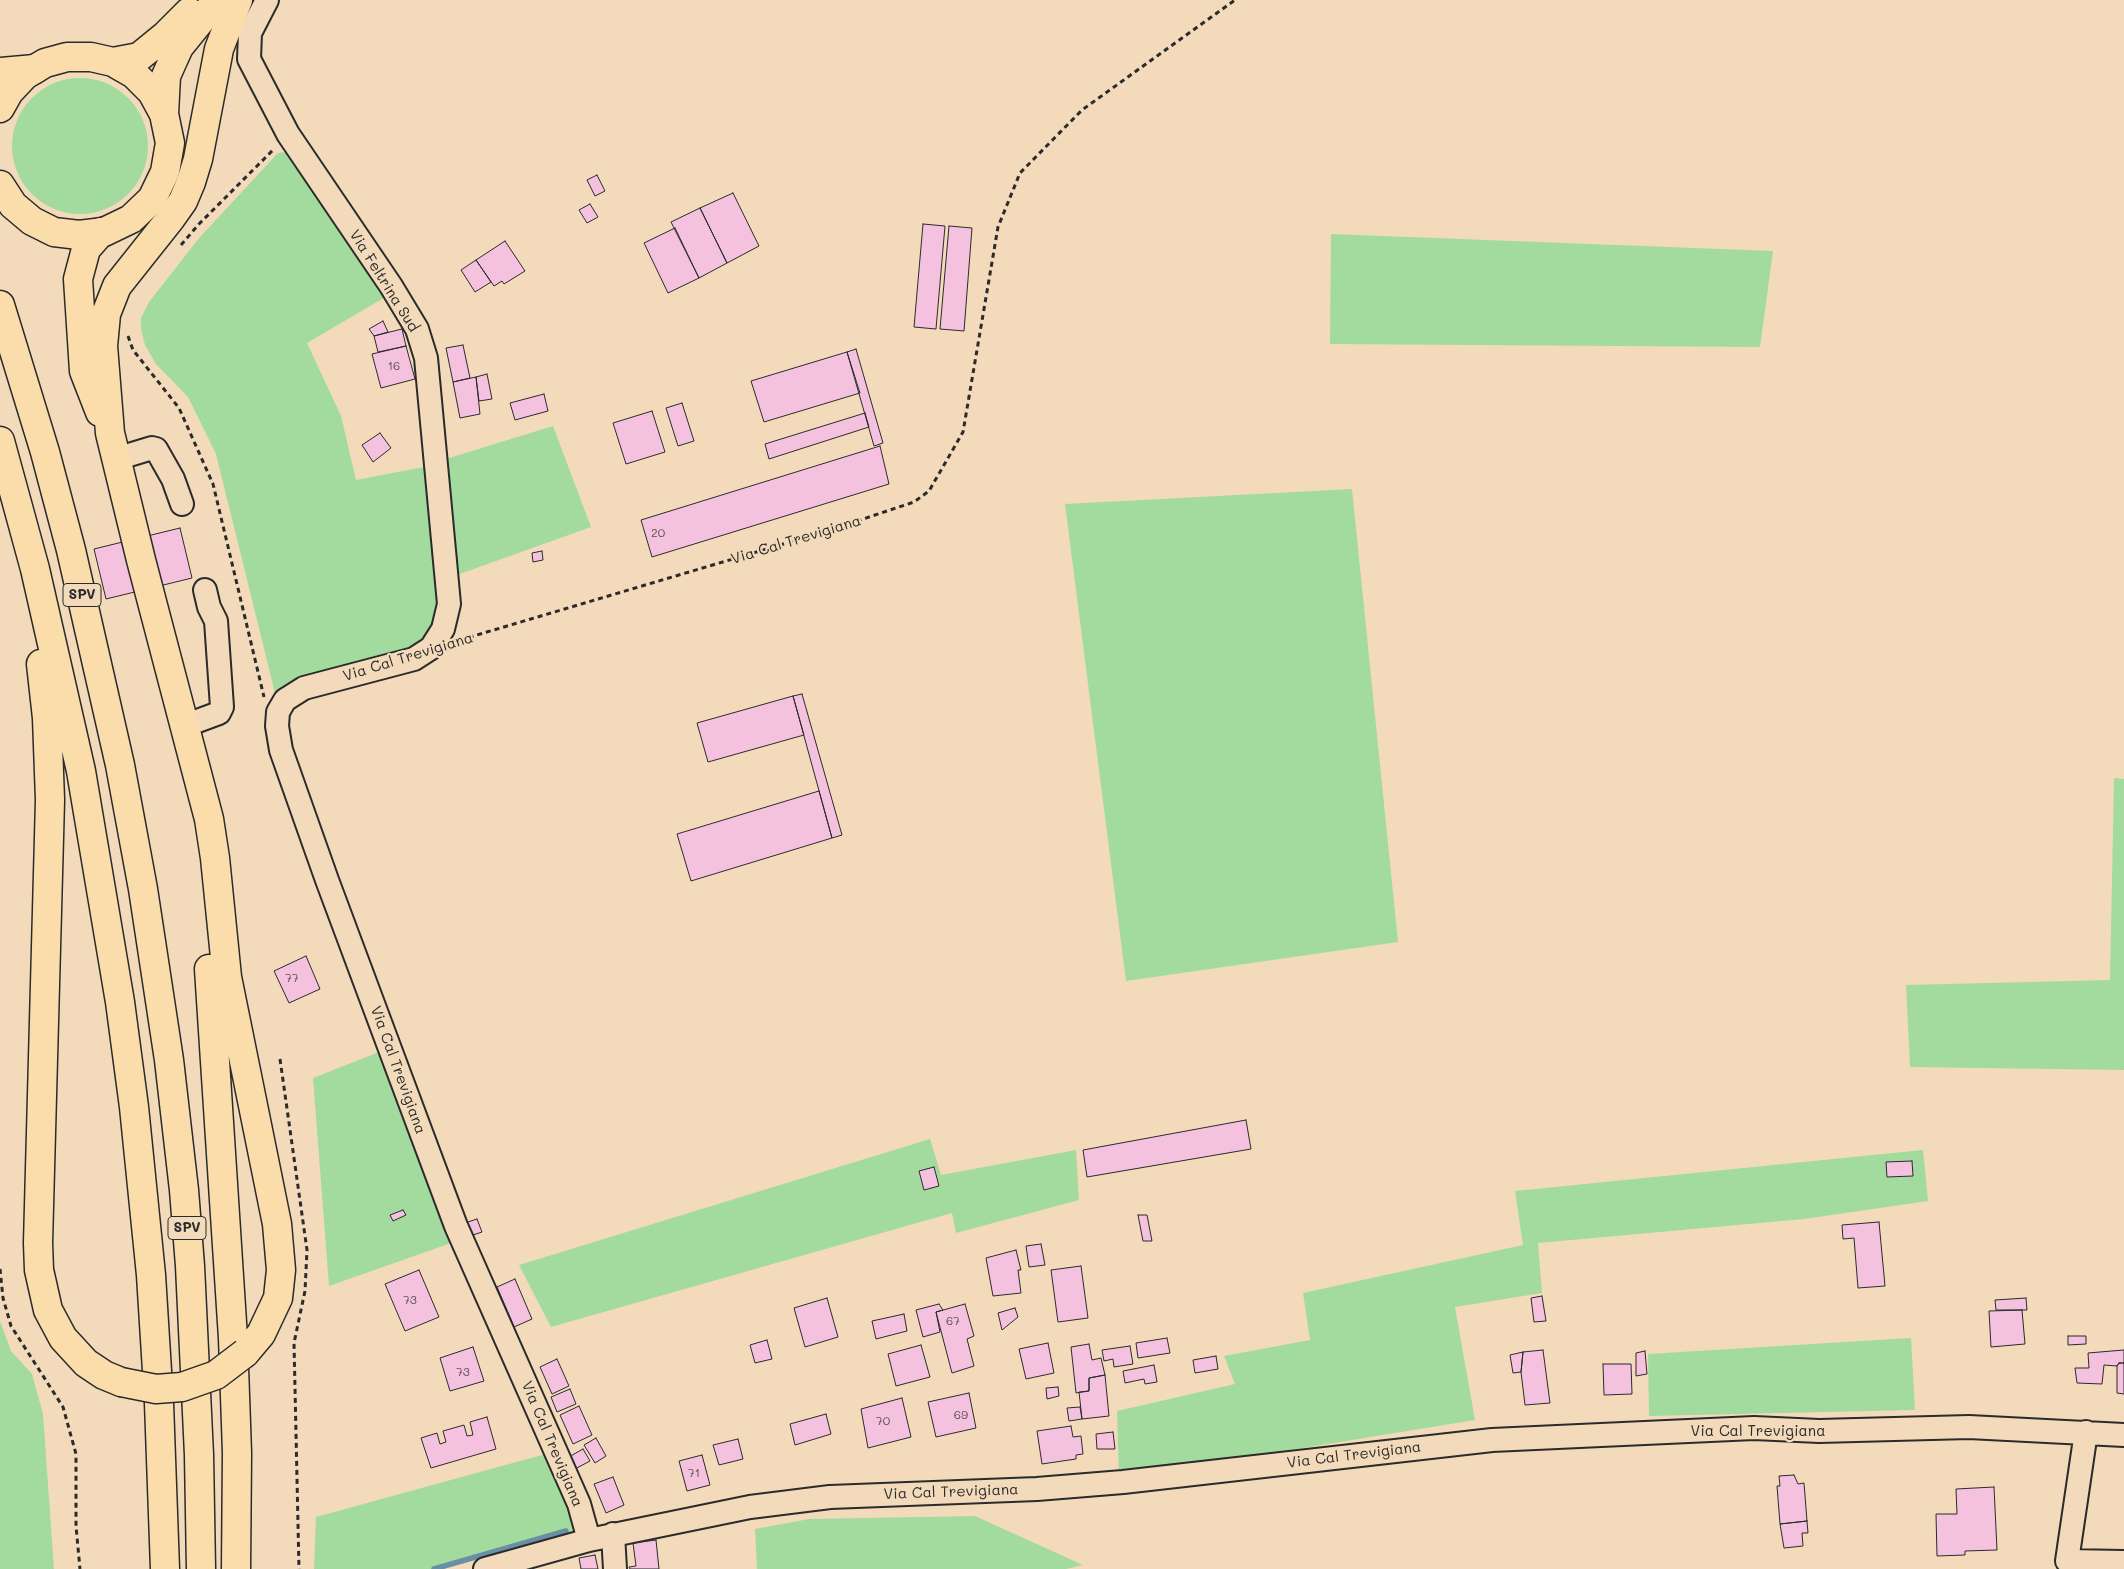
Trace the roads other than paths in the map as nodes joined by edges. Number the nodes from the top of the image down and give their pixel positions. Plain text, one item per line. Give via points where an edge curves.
1 (201, 0) edge
2 (217, 0) edge
3 (238, 0) edge
4 (267, 0) edge
5 (113, 62) junction
6 (35, 69) junction
7 (0, 72) edge
8 (0, 108) edge
9 (164, 114) junction
10 (4, 197) edge
11 (101, 232) junction
12 (0, 306) edge
13 (0, 441) edge
14 (113, 446) junction
15 (0, 503) edge
16 (182, 504) dead end
17 (205, 590) dead end
18 (431, 648) joint
19 (184, 726) junction
20 (215, 858) junction
21 (2086, 1432) junction
22 (2124, 1435) edge
23 (612, 1534) junction
24 (589, 1540) junction
25 (2124, 1562) edge
26 (165, 1569) edge
27 (201, 1569) edge
28 (236, 1569) edge
29 (485, 1569) edge
30 (615, 1569) edge

1 - 5 main road via 139,57
2 - 9 main road via 171,62 166,76
3 - 14 main road via 219,49 191,182 175,212 110,299 104,346 106,399
4 - 18 street, Via Feltrina Sud via 250,33 249,59 288,134 391,286 417,330 426,358 449,604 443,629
5 - 6 main road via 67,57
5 - 9 main road via 134,74 152,92
6 - 7 main road
6 - 8 main road via 9,92
9 - 11 main road via 170,143 165,172 152,199 131,219
10 - 11 main road via 32,221 54,232 79,235
11 - 14 main road via 89,244 82,258 78,293 84,371
12 - 27 main road, SPV via 71,550 120,765 143,889 169,1060 190,1266
13 - 26 main road, SPV via 69,714 104,897 120,1002 151,1275
14 - 16 street via 156,449 173,479
14 - 19 main road
15 - 20 main road, bridge via 40,661 49,750 39,1270 48,1310 63,1338 78,1355 94,1369 121,1382 156,1389 182,1387 216,1375 245,1353 261,1334 280,1288 277,1224 227,977
17 - 19 street via 216,621 222,707 219,713
18 - 24 street, Via Cal Trevigiana via 414,659 293,692 278,712 281,750 456,1226 579,1504
19 - 20 main road via 209,819
20 - 28 main road via 207,947 231,1298 237,1453
21 - 22 street, Via Cal Trevigiana
21 - 23 street, Via Cal Trevigiana via 1969,1427 1819,1431 1754,1428 1492,1440 1037,1489 830,1496 711,1513
21 - 25 street via 2067,1561
23 - 24 street, Via Cal Trevigiana
23 - 30 street
24 - 29 street, Via Cal Trevigiana

